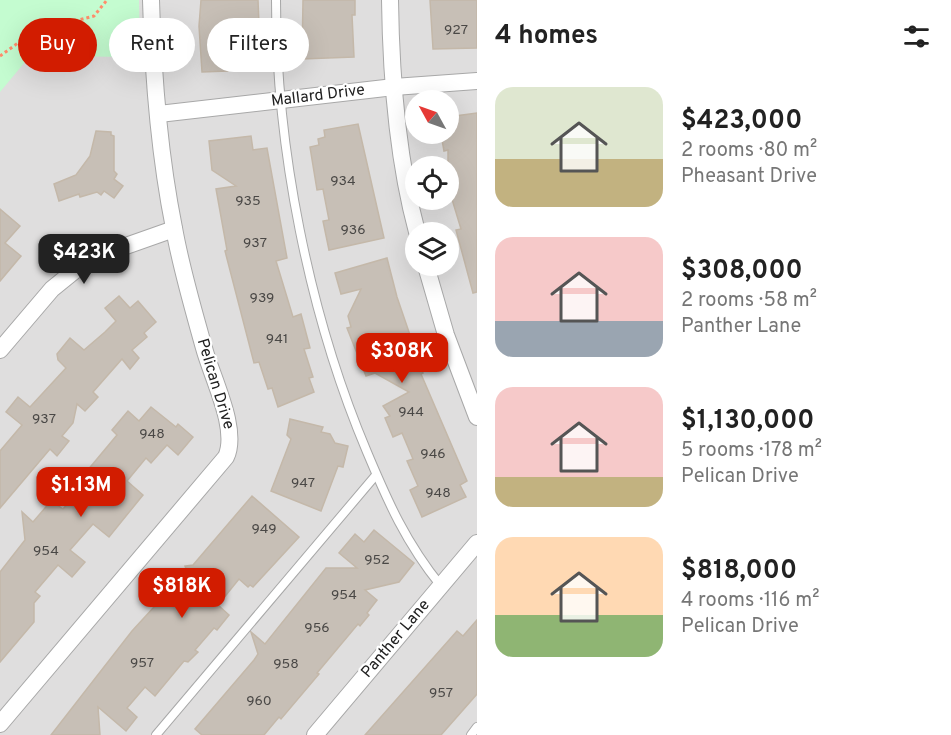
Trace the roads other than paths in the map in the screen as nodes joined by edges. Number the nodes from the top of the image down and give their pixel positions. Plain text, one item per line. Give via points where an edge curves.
1 (151, 0) edge
2 (276, 0) edge
3 (390, 0) edge
4 (477, 81) edge
5 (394, 87) junction
6 (280, 100) junction
7 (159, 114) junction
8 (415, 222) edge
9 (174, 229) junction
10 (429, 276) edge
11 (0, 350) edge
12 (477, 417) edge
13 (376, 475) junction
14 (477, 543) edge
15 (441, 586) junction
16 (0, 724) edge
17 (477, 727) edge
18 (156, 735) edge
19 (315, 735) edge
20 (471, 735) edge

1 - 7 street, Pelican Drive
2 - 6 lane
3 - 5 street
4 - 5 street, Mallard Drive
5 - 6 street, Mallard Drive
5 - 8 street via 404,172
6 - 7 street, Mallard Drive
6 - 13 lane via 316,307
7 - 9 street, Pelican Drive
9 - 11 street via 88,259 52,289
9 - 16 street, Pelican Drive via 229,428 230,448
10 - 12 street
13 - 15 lane via 394,518
13 - 18 lane
14 - 15 street, Panther Lane
15 - 19 street, Panther Lane
17 - 20 lane

